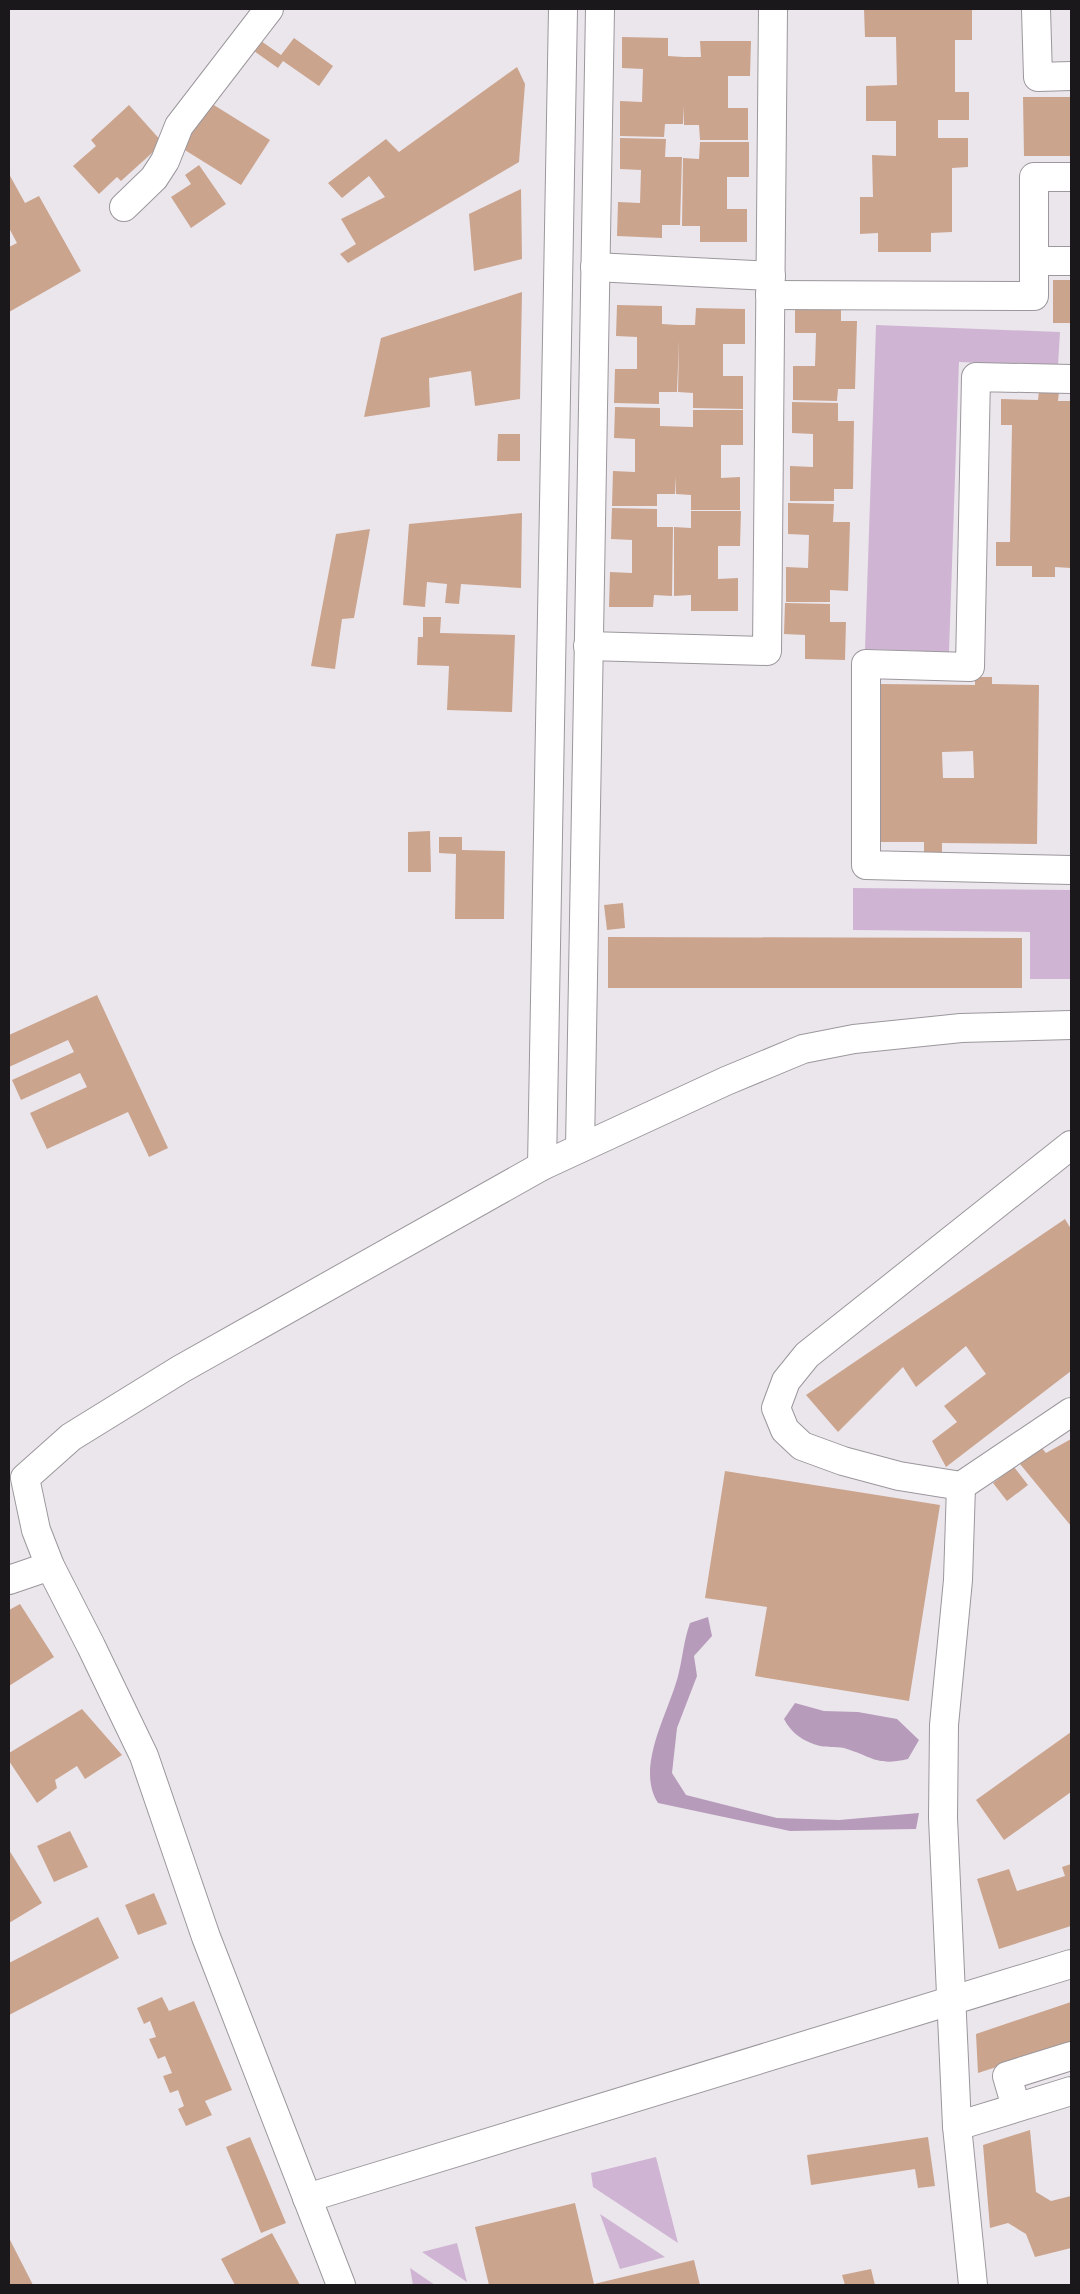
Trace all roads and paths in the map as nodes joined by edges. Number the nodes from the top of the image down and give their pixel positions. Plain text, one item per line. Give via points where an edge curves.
1 (270, 9) edge
2 (563, 9) edge
3 (600, 9) edge
4 (773, 9) edge
5 (1036, 9) edge
6 (1071, 76) edge
7 (1071, 177) edge
8 (124, 207) dead end
9 (1034, 261) junction
10 (1071, 261) edge
11 (595, 267) junction
12 (771, 286) junction
13 (1071, 379) edge
14 (588, 646) junction
15 (1071, 870) edge
16 (1071, 1025) edge
17 (1071, 1146) edge
18 (580, 1148) junction
19 (542, 1166) junction
20 (1071, 1412) edge
21 (17, 1472) edge
22 (961, 1486) junction
23 (50, 1566) junction
24 (9, 1580) edge
25 (1071, 1964) edge
26 (950, 2002) junction
27 (1071, 2056) edge
28 (1071, 2091) edge
29 (1016, 2107) junction
30 (957, 2126) junction
31 (307, 2198) junction
32 (341, 2285) edge
33 (973, 2285) edge

1 - 8 street via 179,126 165,161 154,178
2 - 19 street
3 - 11 street
4 - 12 street
5 - 6 street via 1038,77
7 - 9 street via 1034,177
9 - 10 street
9 - 12 street via 1034,296
11 - 12 street
11 - 14 street
12 - 14 street via 768,651
13 - 15 street via 976,377 970,668 866,664 866,865
14 - 18 street
16 - 18 street via 898,1033 803,1049
17 - 22 street via 807,1355 786,1381 776,1408 786,1430 802,1446 899,1476
18 - 19 street
19 - 21 street via 181,1369
20 - 22 street
21 - 23 street
22 - 26 street via 958,1580 944,1725 943,1818
23 - 24 street
23 - 31 street via 144,1756 206,1937
25 - 26 street
26 - 30 street
26 - 31 street
27 - 29 street via 1007,2076
28 - 29 street
29 - 30 street
30 - 33 street
31 - 32 street

